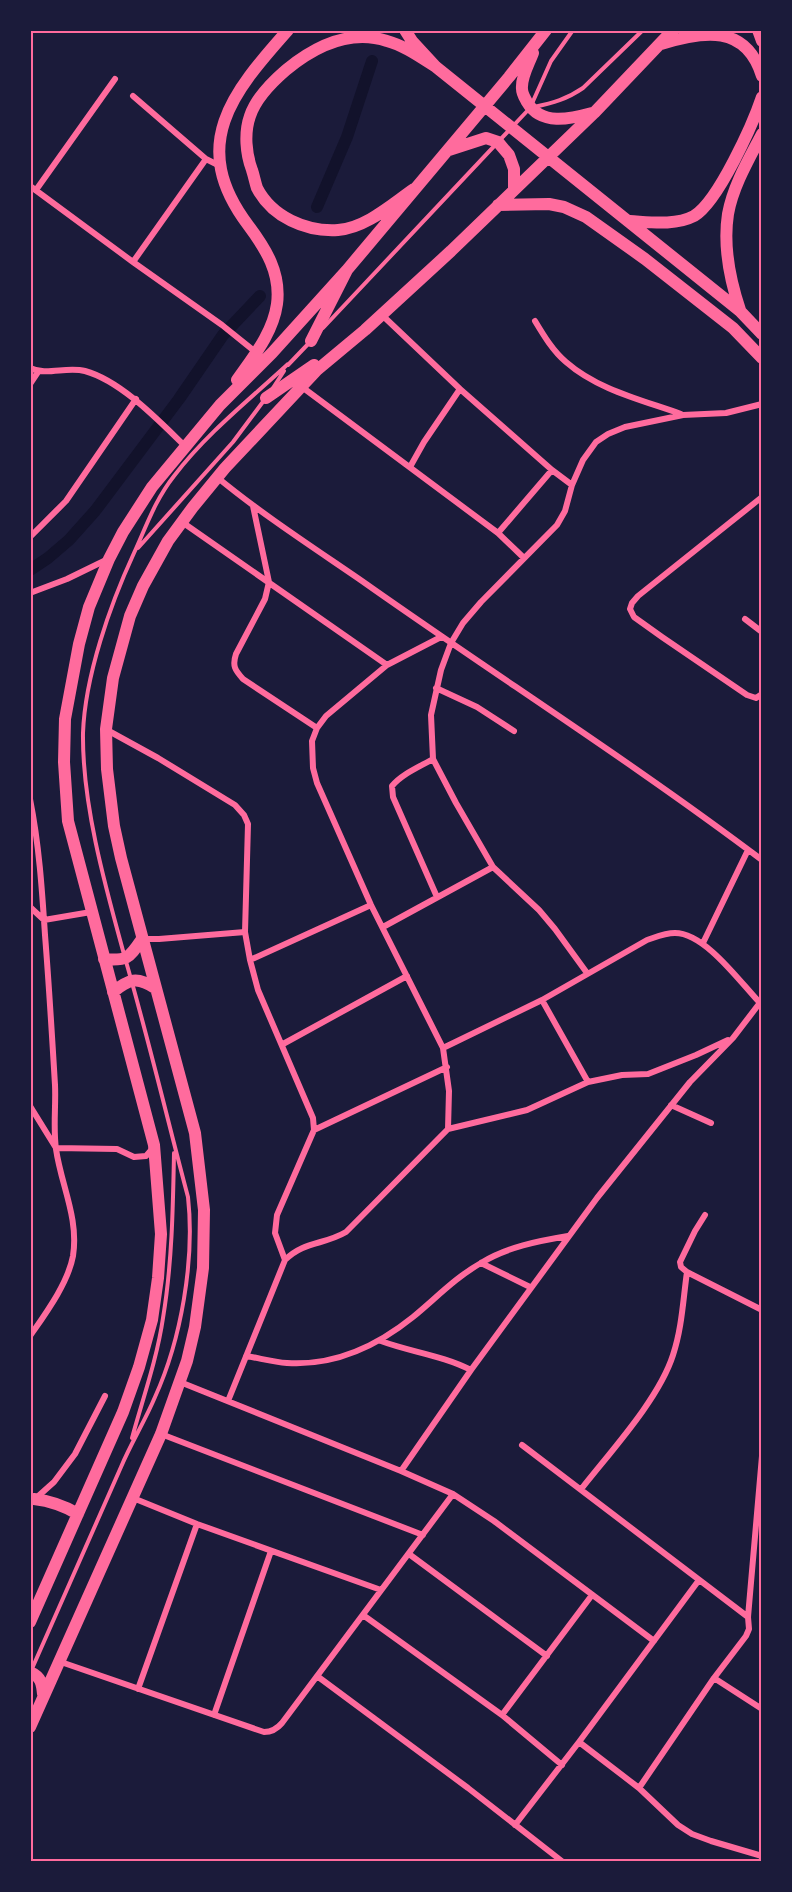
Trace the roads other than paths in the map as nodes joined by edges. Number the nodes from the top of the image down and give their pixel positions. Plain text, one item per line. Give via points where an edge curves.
1 (288, 30) edge
2 (405, 30) edge
3 (546, 30) edge
4 (573, 30) edge
5 (643, 30) edge
6 (673, 30) edge
7 (758, 30) edge
8 (762, 41) edge
9 (536, 43) junction
10 (657, 45) junction
11 (436, 67) junction
12 (762, 76) edge
13 (115, 79) dead end
14 (133, 96) dead end
15 (762, 97) edge
16 (530, 108) junction
17 (594, 113) junction
18 (762, 134) edge
19 (498, 142) junction
20 (447, 151) junction
21 (206, 159) junction
22 (219, 166) junction
23 (33, 188) edge
24 (514, 188) junction
25 (414, 189) junction
26 (498, 205) junction
27 (630, 221) junction
28 (133, 262) junction
29 (347, 270) junction
30 (740, 311) junction
31 (382, 314) junction
32 (535, 321) dead end
33 (762, 334) edge
34 (311, 341) junction
35 (335, 353) junction
36 (260, 356) junction
37 (762, 358) edge
38 (288, 364) junction
39 (30, 368) edge
40 (38, 372) junction
41 (30, 384) edge
42 (301, 386) junction
43 (460, 389) junction
44 (266, 398) junction
45 (136, 399) junction
46 (762, 404) edge
47 (683, 415) junction
48 (185, 446) junction
49 (410, 467) junction
50 (552, 470) junction
51 (217, 477) junction
52 (572, 485) junction
53 (762, 497) edge
54 (253, 505) junction
55 (181, 522) junction
56 (498, 533) junction
57 (30, 537) edge
58 (135, 551) junction
59 (524, 558) junction
60 (109, 559) junction
61 (269, 582) junction
62 (30, 593) edge
63 (745, 619) dead end
64 (762, 632) edge
65 (441, 637) junction
66 (451, 643) junction
67 (387, 665) junction
68 (436, 688) junction
69 (759, 696) edge
70 (317, 728) junction
71 (106, 729) junction
72 (514, 731) dead end
73 (433, 759) junction
74 (30, 799) edge
75 (748, 850) junction
76 (762, 860) edge
77 (493, 867) junction
78 (437, 897) junction
79 (371, 905) junction
80 (30, 907) edge
81 (92, 912) junction
82 (44, 920) junction
83 (383, 927) junction
84 (245, 932) junction
85 (142, 939) junction
86 (703, 943) junction
87 (104, 959) junction
88 (126, 959) junction
89 (250, 960) junction
90 (587, 973) junction
91 (407, 976) junction
92 (131, 980) junction
93 (155, 988) junction
94 (113, 992) junction
95 (542, 1000) junction
96 (761, 1001) edge
97 (733, 1038) junction
98 (283, 1044) junction
99 (443, 1048) junction
100 (447, 1067) junction
101 (588, 1082) junction
102 (671, 1105) junction
103 (30, 1106) edge
104 (711, 1123) dead end
105 (448, 1129) junction
106 (314, 1130) junction
107 (154, 1144) junction
108 (175, 1146) junction
109 (56, 1148) junction
110 (705, 1215) dead end
111 (568, 1236) junction
112 (285, 1260) junction
113 (481, 1263) junction
114 (687, 1272) junction
115 (530, 1287) junction
116 (762, 1310) edge
117 (30, 1336) edge
118 (381, 1341) junction
119 (246, 1356) junction
120 (471, 1370) junction
121 (180, 1382) junction
122 (105, 1396) dead end
123 (228, 1401) junction
124 (162, 1434) junction
125 (522, 1445) dead end
126 (129, 1446) junction
127 (762, 1456) edge
128 (401, 1471) junction
129 (582, 1488) junction
130 (453, 1494) junction
131 (132, 1498) junction
132 (32, 1501) edge
133 (78, 1514) junction
134 (197, 1524) junction
135 (423, 1535) junction
136 (271, 1551) junction
137 (409, 1554) junction
138 (753, 1570) junction
139 (762, 1571) edge
140 (699, 1580) junction
141 (381, 1590) junction
142 (592, 1594) junction
143 (363, 1615) junction
144 (748, 1617) junction
145 (30, 1622) edge
146 (654, 1641) junction
147 (548, 1656) junction
148 (58, 1661) junction
149 (30, 1673) edge
150 (317, 1676) junction
151 (714, 1678) junction
152 (138, 1689) junction
153 (44, 1695) junction
154 (762, 1709) edge
155 (214, 1714) junction
156 (502, 1715) junction
157 (30, 1727) edge
158 (579, 1742) junction
159 (562, 1764) junction
160 (639, 1788) junction
161 (515, 1825) junction
162 (762, 1856) edge
163 (563, 1862) edge

1 - 22 highway via 234,96 221,136
2 - 11 highway
3 - 9 highway
4 - 16 lane via 551,62
5 - 16 lane via 572,96
6 - 10 highway
7 - 8 highway
9 - 16 highway via 522,89
9 - 20 highway
10 - 12 highway via 695,34 727,36 752,54
10 - 17 highway
11 - 25 highway via 386,40 343,39 314,49 298,60 267,88 249,117 248,160 257,188 266,201 298,225 340,230 357,225
11 - 27 highway
13 - 23 street
14 - 21 street
15 - 27 highway via 722,183 703,209 678,221
16 - 17 highway via 556,119
16 - 19 lane
17 - 24 highway
18 - 30 highway via 741,175 729,213 731,279
19 - 20 highway via 486,138
19 - 24 highway via 514,169
19 - 34 lane
20 - 25 highway
21 - 22 street
21 - 28 street
22 - 36 highway via 229,195 269,256 278,289 273,320
23 - 28 street
24 - 26 highway
25 - 29 highway
26 - 31 highway
26 - 37 highway via 549,204 586,217 733,328
27 - 30 highway
28 - 36 street
29 - 34 highway
29 - 36 highway
30 - 33 highway
31 - 35 highway
31 - 43 street
32 - 47 street via 546,340 581,374 604,387
34 - 38 lane
35 - 42 highway
35 - 44 highway
36 - 48 highway
38 - 44 lane
38 - 58 lane via 223,422 175,474 154,506
39 - 40 street
40 - 41 street
40 - 45 street via 66,368 85,371
42 - 49 street
42 - 51 highway
43 - 49 street
43 - 50 street
44 - 58 lane
45 - 48 street
45 - 57 street via 66,501
46 - 47 street via 726,413
47 - 52 street via 608,434 596,442 583,460
48 - 60 highway via 141,503
49 - 56 street
50 - 52 street
50 - 56 street
51 - 54 street
51 - 55 highway
52 - 59 street via 565,511 556,525
53 - 69 street via 638,596 630,609 662,637 747,694
54 - 61 street
54 - 65 street
55 - 61 street
55 - 71 highway via 155,562 130,616 113,678
56 - 59 street
58 - 88 lane via 93,667 83,731 90,810 112,915
59 - 66 street via 463,623
60 - 62 street
60 - 81 highway via 89,607 65,719 69,821
61 - 67 street
61 - 70 street via 265,599 236,654 235,670
63 - 64 street
65 - 66 street
65 - 67 street
66 - 68 street
66 - 75 street via 599,742
67 - 70 street
68 - 72 street via 477,707
68 - 73 street via 431,715
70 - 79 street via 312,741 317,783
71 - 84 street via 244,814 249,843
71 - 85 highway via 114,826
73 - 77 street
73 - 78 street via 392,786
74 - 82 street
75 - 76 street
75 - 86 street
77 - 78 street
77 - 90 street via 539,910
78 - 83 street
79 - 83 street
79 - 89 street
80 - 82 street
81 - 82 street
81 - 87 highway
82 - 109 street
83 - 91 street
84 - 85 street
84 - 89 street
85 - 88 highway
85 - 93 highway
86 - 90 street via 676,933 664,934
86 - 96 street
87 - 88 highway
87 - 94 highway
88 - 92 lane
89 - 98 street via 258,990
90 - 95 street
91 - 98 street
91 - 99 street
92 - 93 highway
92 - 94 highway
92 - 108 lane
93 - 121 highway via 195,1134 204,1210 199,1300
94 - 107 highway
95 - 99 street
95 - 101 street
96 - 97 street
97 - 101 street via 648,1074
97 - 102 street
98 - 106 street via 313,1118
99 - 100 street
100 - 105 street
100 - 106 street
101 - 105 street via 527,1110
102 - 104 street
102 - 111 street
103 - 109 street
105 - 112 street via 346,1232 294,1251
106 - 112 street via 277,1215 275,1233
107 - 109 street via 140,1158 117,1149
107 - 133 highway via 161,1234 152,1320 123,1412
108 - 126 lane via 172,1247 163,1318
108 - 126 lane via 190,1208 188,1269 170,1362
109 - 117 street via 73,1216 73,1258 47,1312
110 - 114 street via 680,1262
111 - 113 street via 511,1249
111 - 115 street
112 - 119 street
113 - 115 street
113 - 118 street
114 - 116 street
114 - 129 street via 681,1322 663,1378 636,1420
115 - 120 street
118 - 119 street via 331,1360 309,1363
118 - 120 street via 456,1362
119 - 123 street
120 - 128 street
121 - 123 street
121 - 124 highway
122 - 132 street via 75,1454 54,1482
123 - 128 street
124 - 131 highway
124 - 135 street
125 - 129 street
126 - 149 lane
127 - 138 street
128 - 130 street
129 - 140 street
130 - 135 street
130 - 142 street
131 - 134 street
131 - 148 highway
132 - 133 highway via 52,1502
133 - 145 highway
134 - 136 street
134 - 152 street
135 - 137 street
136 - 141 street
136 - 155 street
137 - 141 street
137 - 147 street
138 - 139 street
138 - 144 street
140 - 144 street
140 - 146 street
141 - 143 street
142 - 146 street
142 - 147 street
143 - 150 street
143 - 156 street
144 - 151 street via 746,1636
146 - 158 street
147 - 156 street
148 - 152 street
148 - 153 highway
149 - 153 highway via 42,1682
150 - 155 street via 277,1729 270,1732
150 - 161 street
151 - 154 street
151 - 160 street
152 - 155 street
153 - 157 highway
156 - 159 street
158 - 159 street
158 - 160 street
159 - 161 street
160 - 162 street via 692,1834
161 - 163 street

